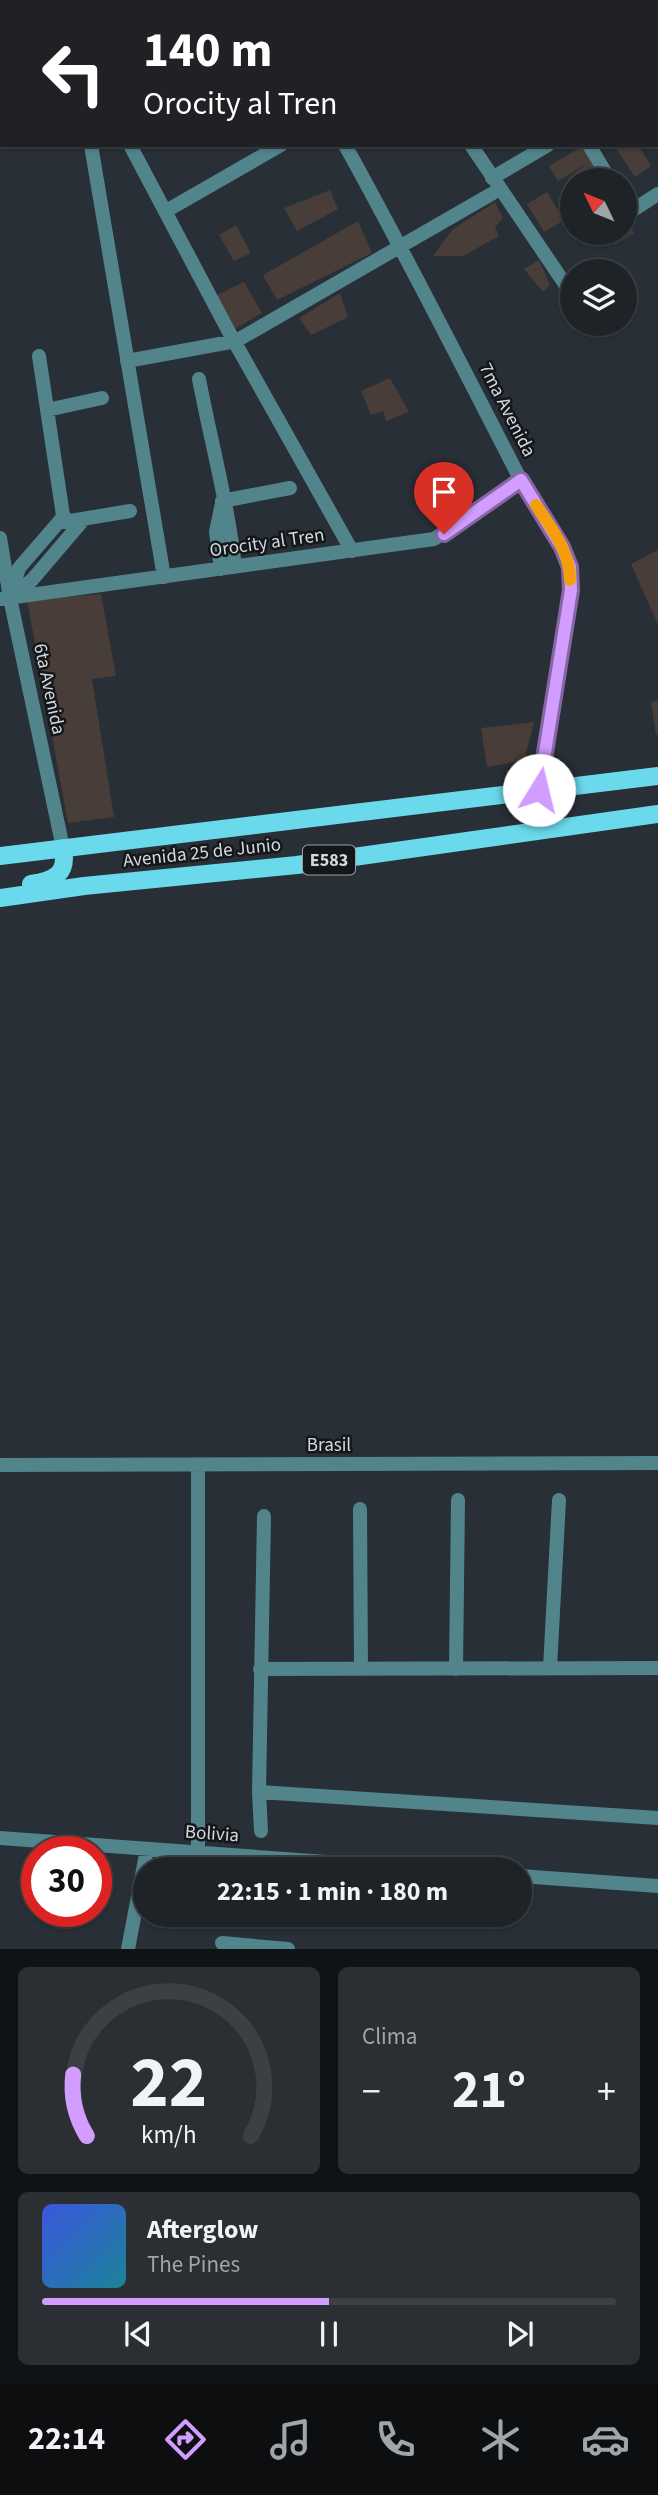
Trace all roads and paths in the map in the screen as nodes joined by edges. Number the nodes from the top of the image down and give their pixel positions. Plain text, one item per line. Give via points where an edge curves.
1 (91, 147) edge
2 (131, 147) edge
3 (278, 147) edge
4 (346, 147) edge
5 (472, 147) edge
6 (545, 147) edge
7 (590, 147) edge
8 (603, 168) edge
9 (496, 183) junction
10 (658, 194) edge
11 (637, 203) edge
12 (166, 211) junction
13 (402, 247) junction
14 (560, 277) edge
15 (236, 341) junction
16 (39, 356) dead end
17 (127, 361) junction
18 (199, 379) dead end
19 (102, 398) dead end
20 (47, 410) junction
21 (521, 480) junction
22 (290, 488) dead end
23 (222, 501) junction
24 (130, 511) dead end
25 (64, 516) junction
26 (84, 519) junction
27 (0, 538) edge
28 (352, 551) junction
29 (228, 568) junction
30 (164, 577) junction
31 (2, 594) edge
32 (658, 776) edge
33 (539, 790) junction
34 (658, 814) edge
35 (62, 848) junction
36 (0, 856) edge
37 (0, 890) edge
38 (0, 898) edge
39 (658, 1463) edge
40 (0, 1465) edge
41 (198, 1465) junction
42 (458, 1500) dead end
43 (559, 1500) dead end
44 (360, 1509) dead end
45 (264, 1516) dead end
46 (456, 1668) junction
47 (550, 1668) junction
48 (658, 1668) edge
49 (260, 1669) junction
50 (361, 1669) junction
51 (259, 1792) junction
52 (658, 1818) edge
53 (261, 1831) dead end
54 (0, 1838) edge
55 (147, 1849) junction
56 (198, 1853) junction
57 (254, 1857) edge
58 (532, 1877) edge
59 (658, 1886) edge
60 (222, 1943) dead end
61 (128, 1949) edge
62 (288, 1949) edge

1 - 17 street
2 - 12 street
3 - 12 street
4 - 13 street, 7ma Avenida
5 - 9 street
6 - 9 street
7 - 8 street
9 - 13 street
9 - 14 street
10 - 11 street
12 - 15 street
13 - 15 street
13 - 21 street, 7ma Avenida
15 - 17 street
15 - 28 street
16 - 20 street
17 - 30 street
18 - 23 street
19 - 20 street
20 - 25 street
21 - 28 street, Orocity al Tren via 434,539
21 - 33 street, 7ma Avenida via 570,567 571,590
22 - 23 street
23 - 29 street via 216,531
24 - 26 street
25 - 26 street via 64,522
25 - 31 street
26 - 31 street via 33,580
27 - 31 street, 6ta Avenida
28 - 29 street, Orocity al Tren
29 - 30 street, Orocity al Tren
30 - 31 street, Orocity al Tren
31 - 35 street, 6ta Avenida
32 - 33 main road, Avenida 25 de Junio / E583
33 - 35 main road, Avenida 25 de Junio / E583
34 - 38 main road, Avenida 25 de Junio / E583 via 297,865
35 - 36 main road, Avenida 25 de Junio / E583
35 - 37 main road via 64,866 53,877
39 - 41 street, Brasil
40 - 41 street, Brasil
41 - 56 street
42 - 46 street
43 - 47 street
44 - 50 street
45 - 49 street
46 - 47 street
46 - 50 street
47 - 48 street
49 - 50 street
49 - 51 street
51 - 52 street
51 - 53 street
54 - 55 street, Bolivia
55 - 56 street, Bolivia
55 - 61 street
56 - 57 street, Bolivia
58 - 59 street
60 - 62 street

